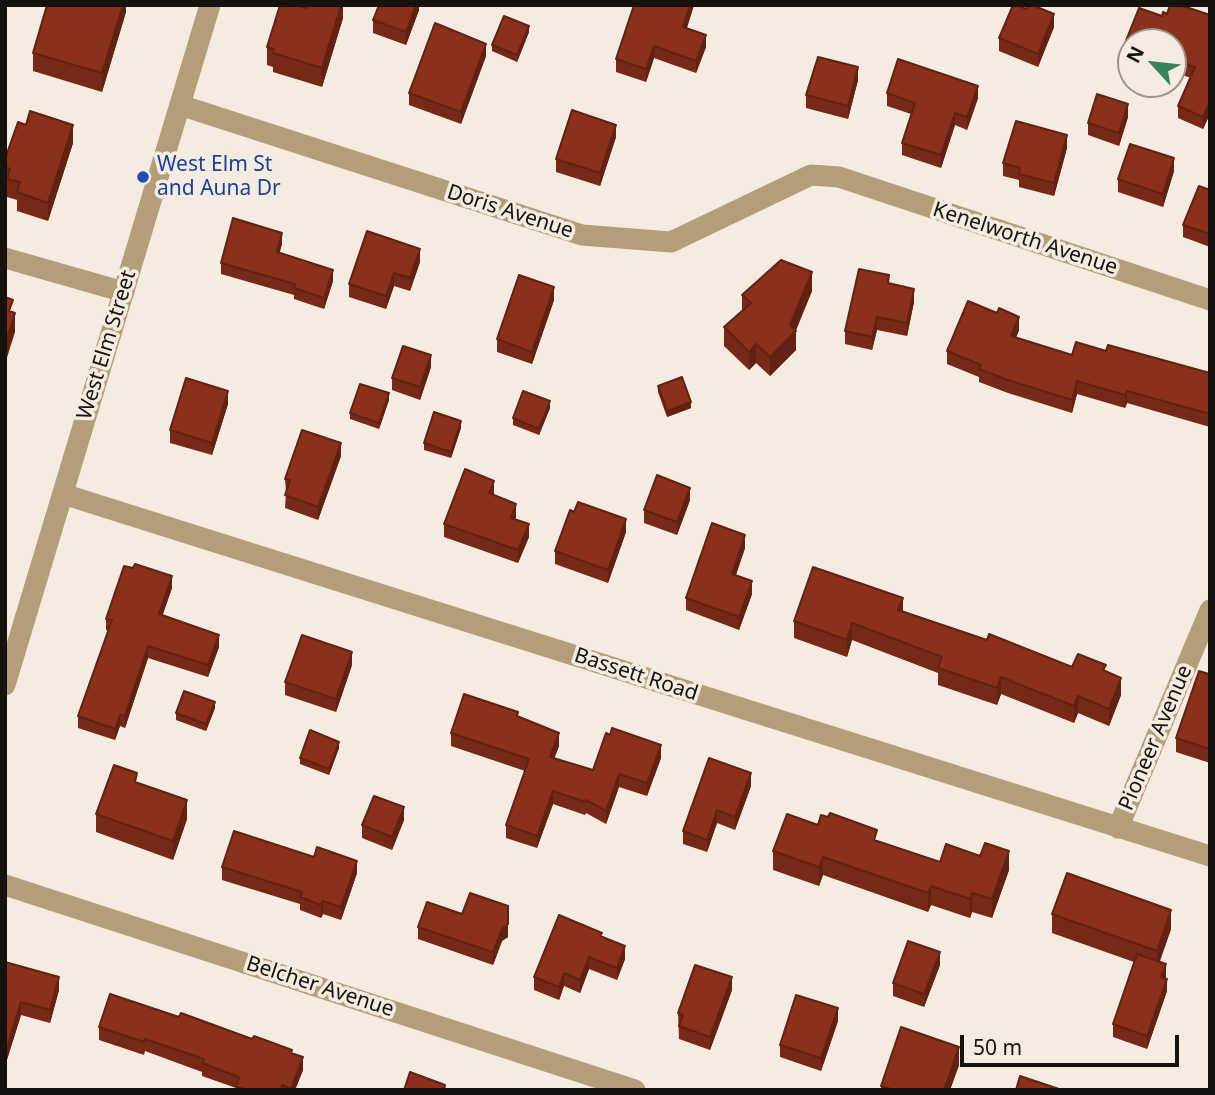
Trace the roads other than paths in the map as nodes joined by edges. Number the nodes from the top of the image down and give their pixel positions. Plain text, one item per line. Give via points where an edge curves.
1 (210, 5) edge
2 (180, 105) junction
3 (839, 177) joint
4 (5, 258) edge
5 (124, 292) junction
6 (1210, 300) edge
7 (63, 494) junction
8 (1210, 610) edge
9 (13, 633) edge
10 (5, 685) edge
11 (1118, 828) junction
12 (1210, 856) edge
13 (5, 884) edge
14 (635, 1090) edge

1 - 2 street, West Elm Street
2 - 3 street, Doris Avenue via 582,235 671,242 811,175
2 - 5 street, West Elm Street
3 - 6 street, Kenelworth Avenue
4 - 5 street
5 - 7 street, West Elm Street
7 - 9 street, West Elm Street
7 - 11 street, Bassett Road
8 - 11 street, Pioneer Avenue
9 - 10 street, West Elm Street
11 - 12 street, Bassett Road
13 - 14 street, Belcher Avenue

